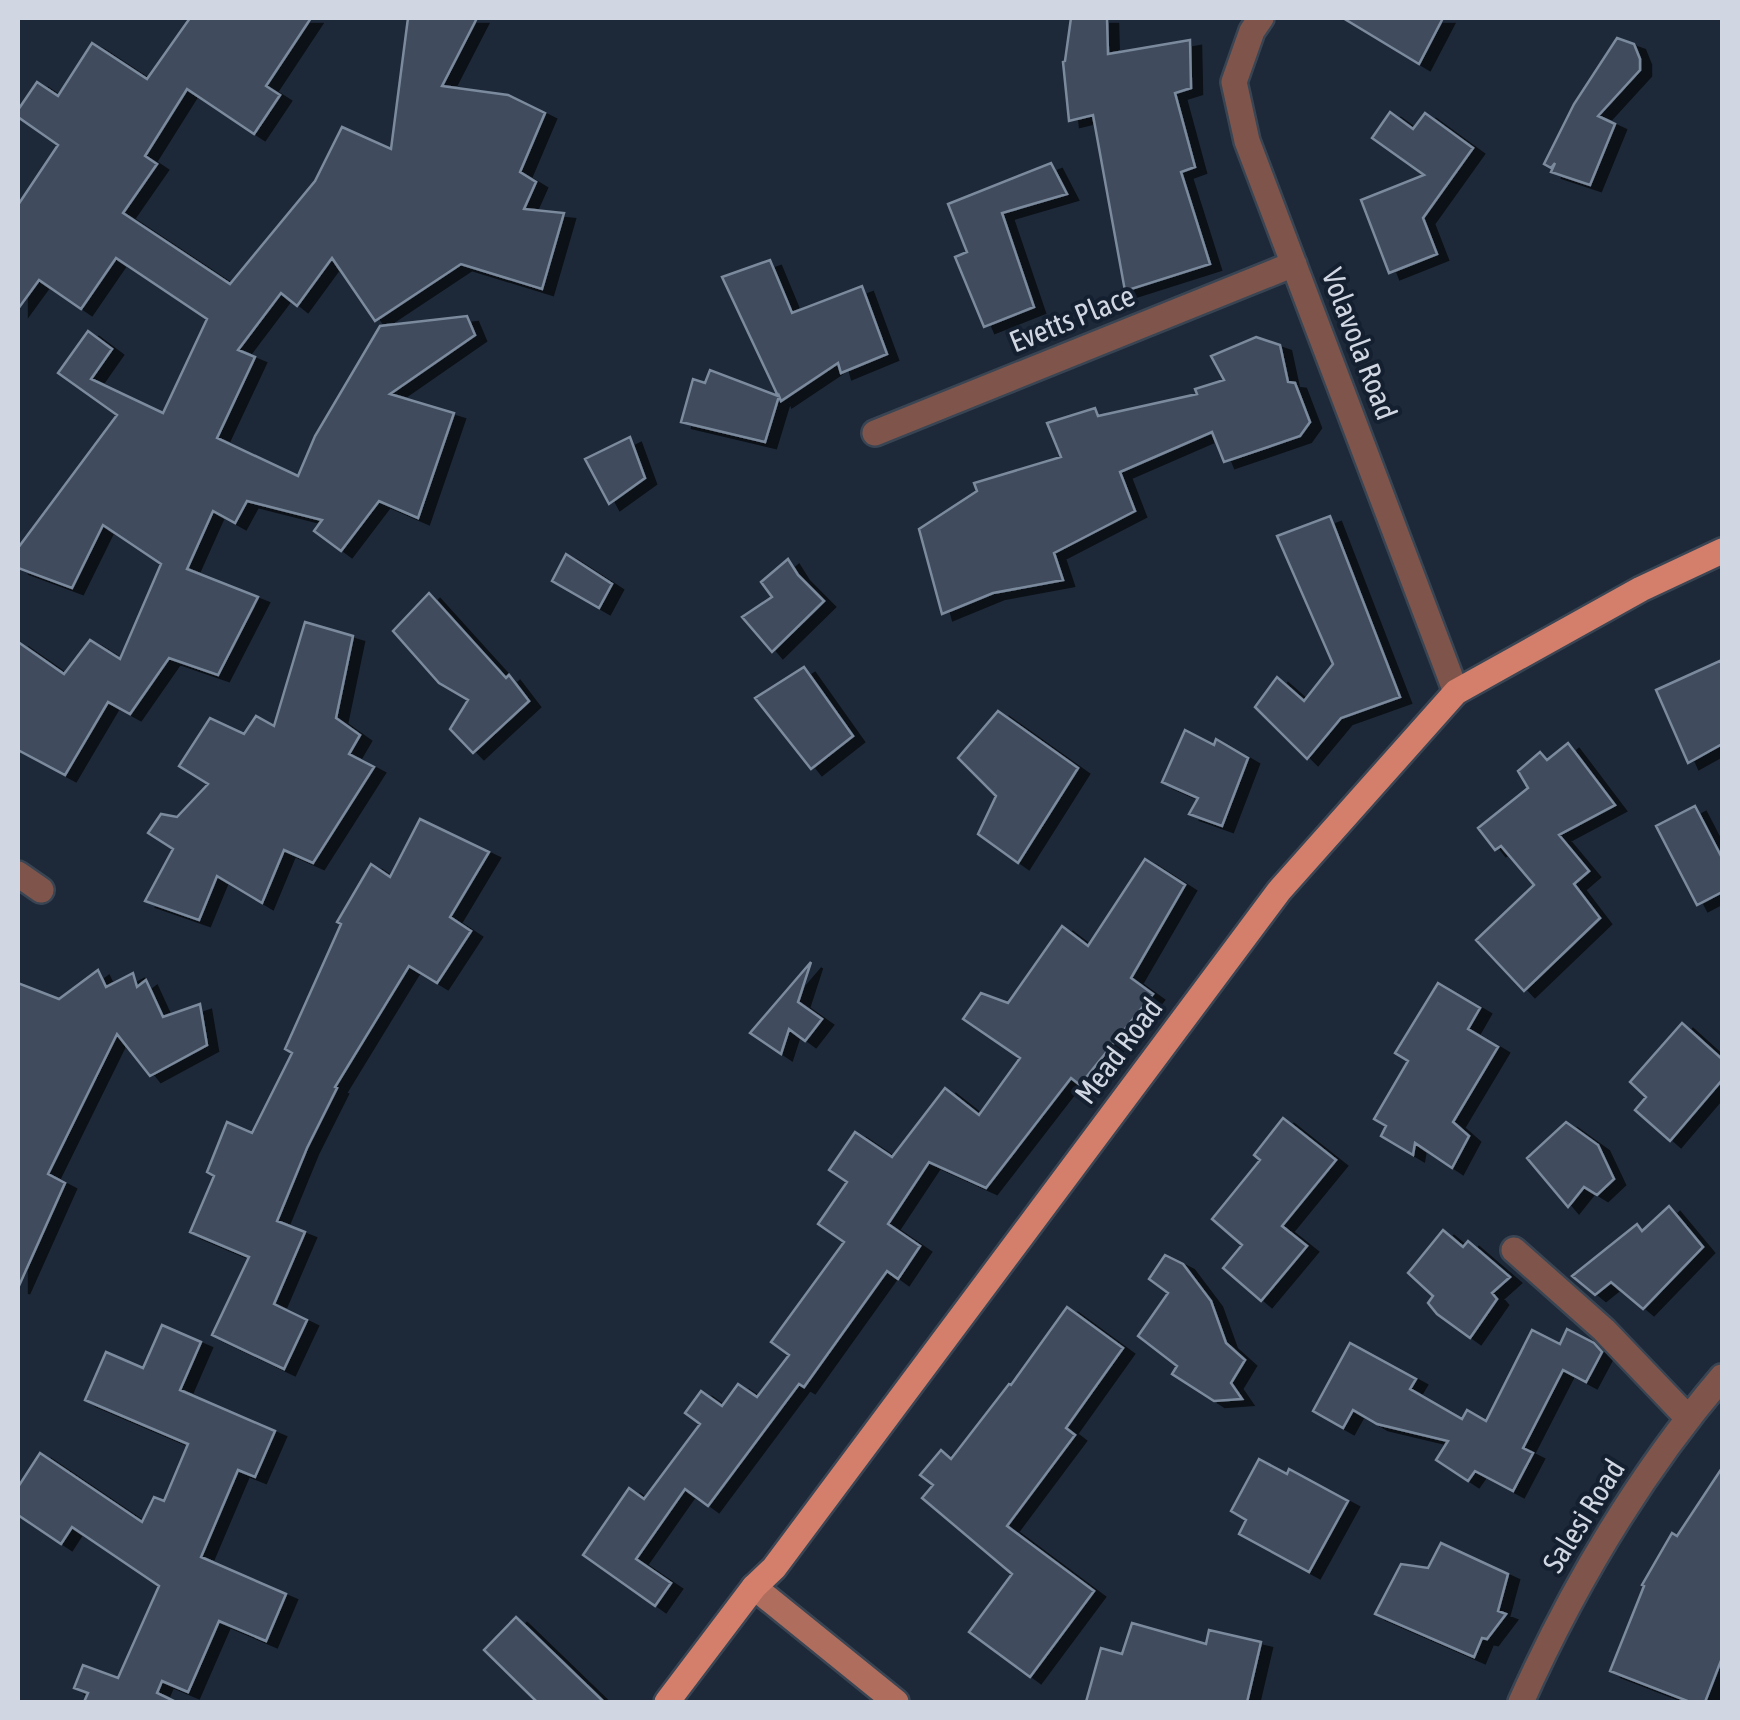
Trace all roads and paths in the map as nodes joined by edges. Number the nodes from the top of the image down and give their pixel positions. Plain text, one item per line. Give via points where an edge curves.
1 (1260, 18) edge
2 (1294, 264) junction
3 (874, 434) dead end
4 (1722, 551) edge
5 (1456, 692) junction
6 (18, 874) edge
7 (42, 890) dead end
8 (1514, 1250) dead end
9 (1722, 1377) edge
10 (1688, 1418) junction
11 (754, 1588) junction
12 (667, 1702) edge
13 (896, 1702) edge
14 (1522, 1702) edge

1 - 2 street, Volavola Road via 1234,82 1247,141
2 - 3 street, Evetts Place
2 - 5 street, Volavola Road
4 - 5 main road, Mead Road
5 - 11 main road, Mead Road via 1279,891
6 - 7 street
8 - 10 street
9 - 10 street, Salesi Road
10 - 14 street, Salesi Road via 1584,1572
11 - 12 main road, Mead Road
11 - 13 main road

